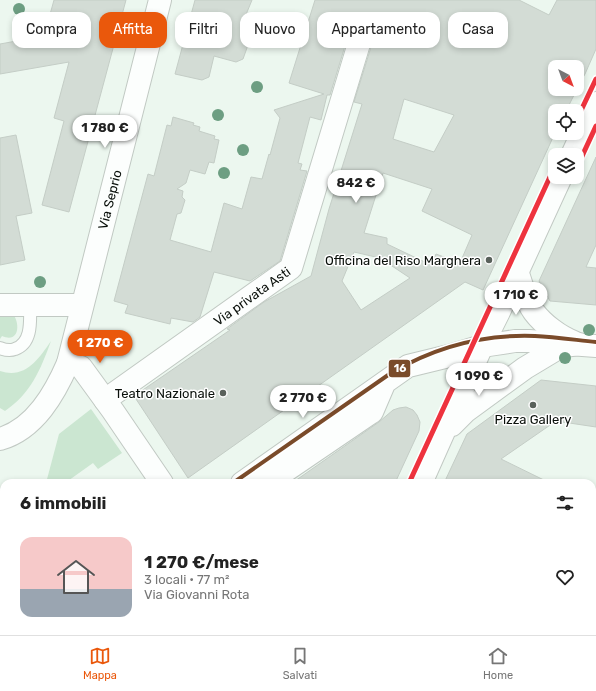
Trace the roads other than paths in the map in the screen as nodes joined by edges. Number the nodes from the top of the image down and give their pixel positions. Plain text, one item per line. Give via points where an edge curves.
1 (160, 0) edge
2 (358, 48) edge
3 (596, 103) edge
4 (575, 148) edge
5 (558, 184) edge
6 (517, 271) junction
7 (30, 304) junction
8 (0, 305) edge
9 (82, 306) junction
10 (588, 345) edge
11 (482, 346) junction
12 (0, 348) edge
13 (68, 362) junction
14 (384, 384) junction
15 (105, 400) junction
16 (444, 433) junction
17 (0, 439) edge
18 (159, 479) edge
19 (248, 479) edge
20 (274, 479) edge
21 (423, 479) edge

1 - 9 street, Via Seprio
2 - 15 street, Via privata Asti via 291,268
3 - 4 street
5 - 6 street
6 - 10 street via 534,312 565,339
6 - 11 street
7 - 8 street
7 - 9 street
7 - 12 lane via 28,336 24,343 10,351
9 - 13 street, Via Seprio
10 - 11 street via 515,341
10 - 16 street via 560,347 525,368 466,410
11 - 14 street via 408,366
11 - 16 street
13 - 15 street via 81,367
13 - 17 street, Via Seprio via 49,399 36,415 21,428
14 - 19 street
14 - 20 street via 372,412
15 - 18 street
16 - 21 street

